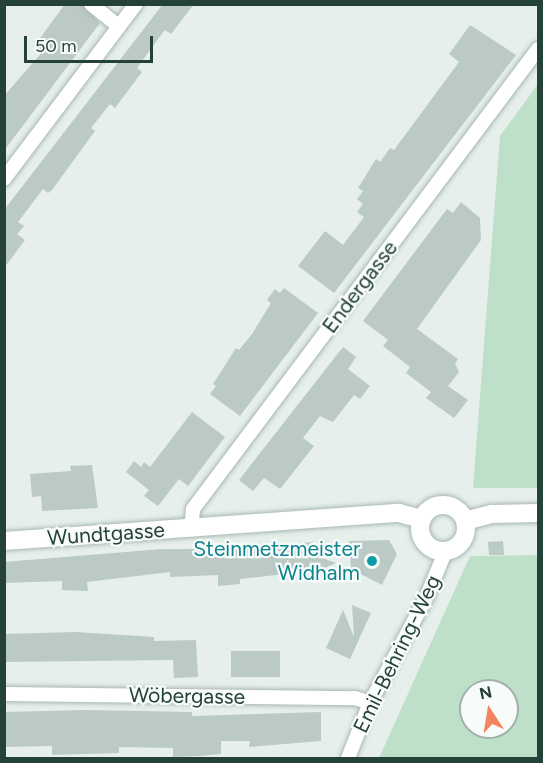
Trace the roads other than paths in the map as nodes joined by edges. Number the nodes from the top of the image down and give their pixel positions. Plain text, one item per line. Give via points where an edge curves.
1 (91, 4) edge
2 (136, 4) edge
3 (119, 27) junction
4 (538, 49) edge
5 (4, 179) edge
6 (538, 513) edge
7 (422, 519) junction
8 (465, 521) junction
9 (190, 529) junction
10 (4, 541) edge
11 (446, 550) junction
12 (4, 694) edge
13 (370, 703) junction
14 (348, 759) edge

1 - 3 street
2 - 3 street
3 - 5 street
4 - 9 street, Endergasse via 193,510
6 - 8 street via 492,514
7 - 8 street via 433,507 448,505
7 - 9 street, Wundtgasse via 399,513
7 - 11 street via 425,541
8 - 11 street via 465,537
9 - 10 street, Wundtgasse
11 - 13 street, Emil-Behring-Weg via 426,598
12 - 13 street, Wöbergasse via 355,698
13 - 14 street, Emil-Behring-Weg

